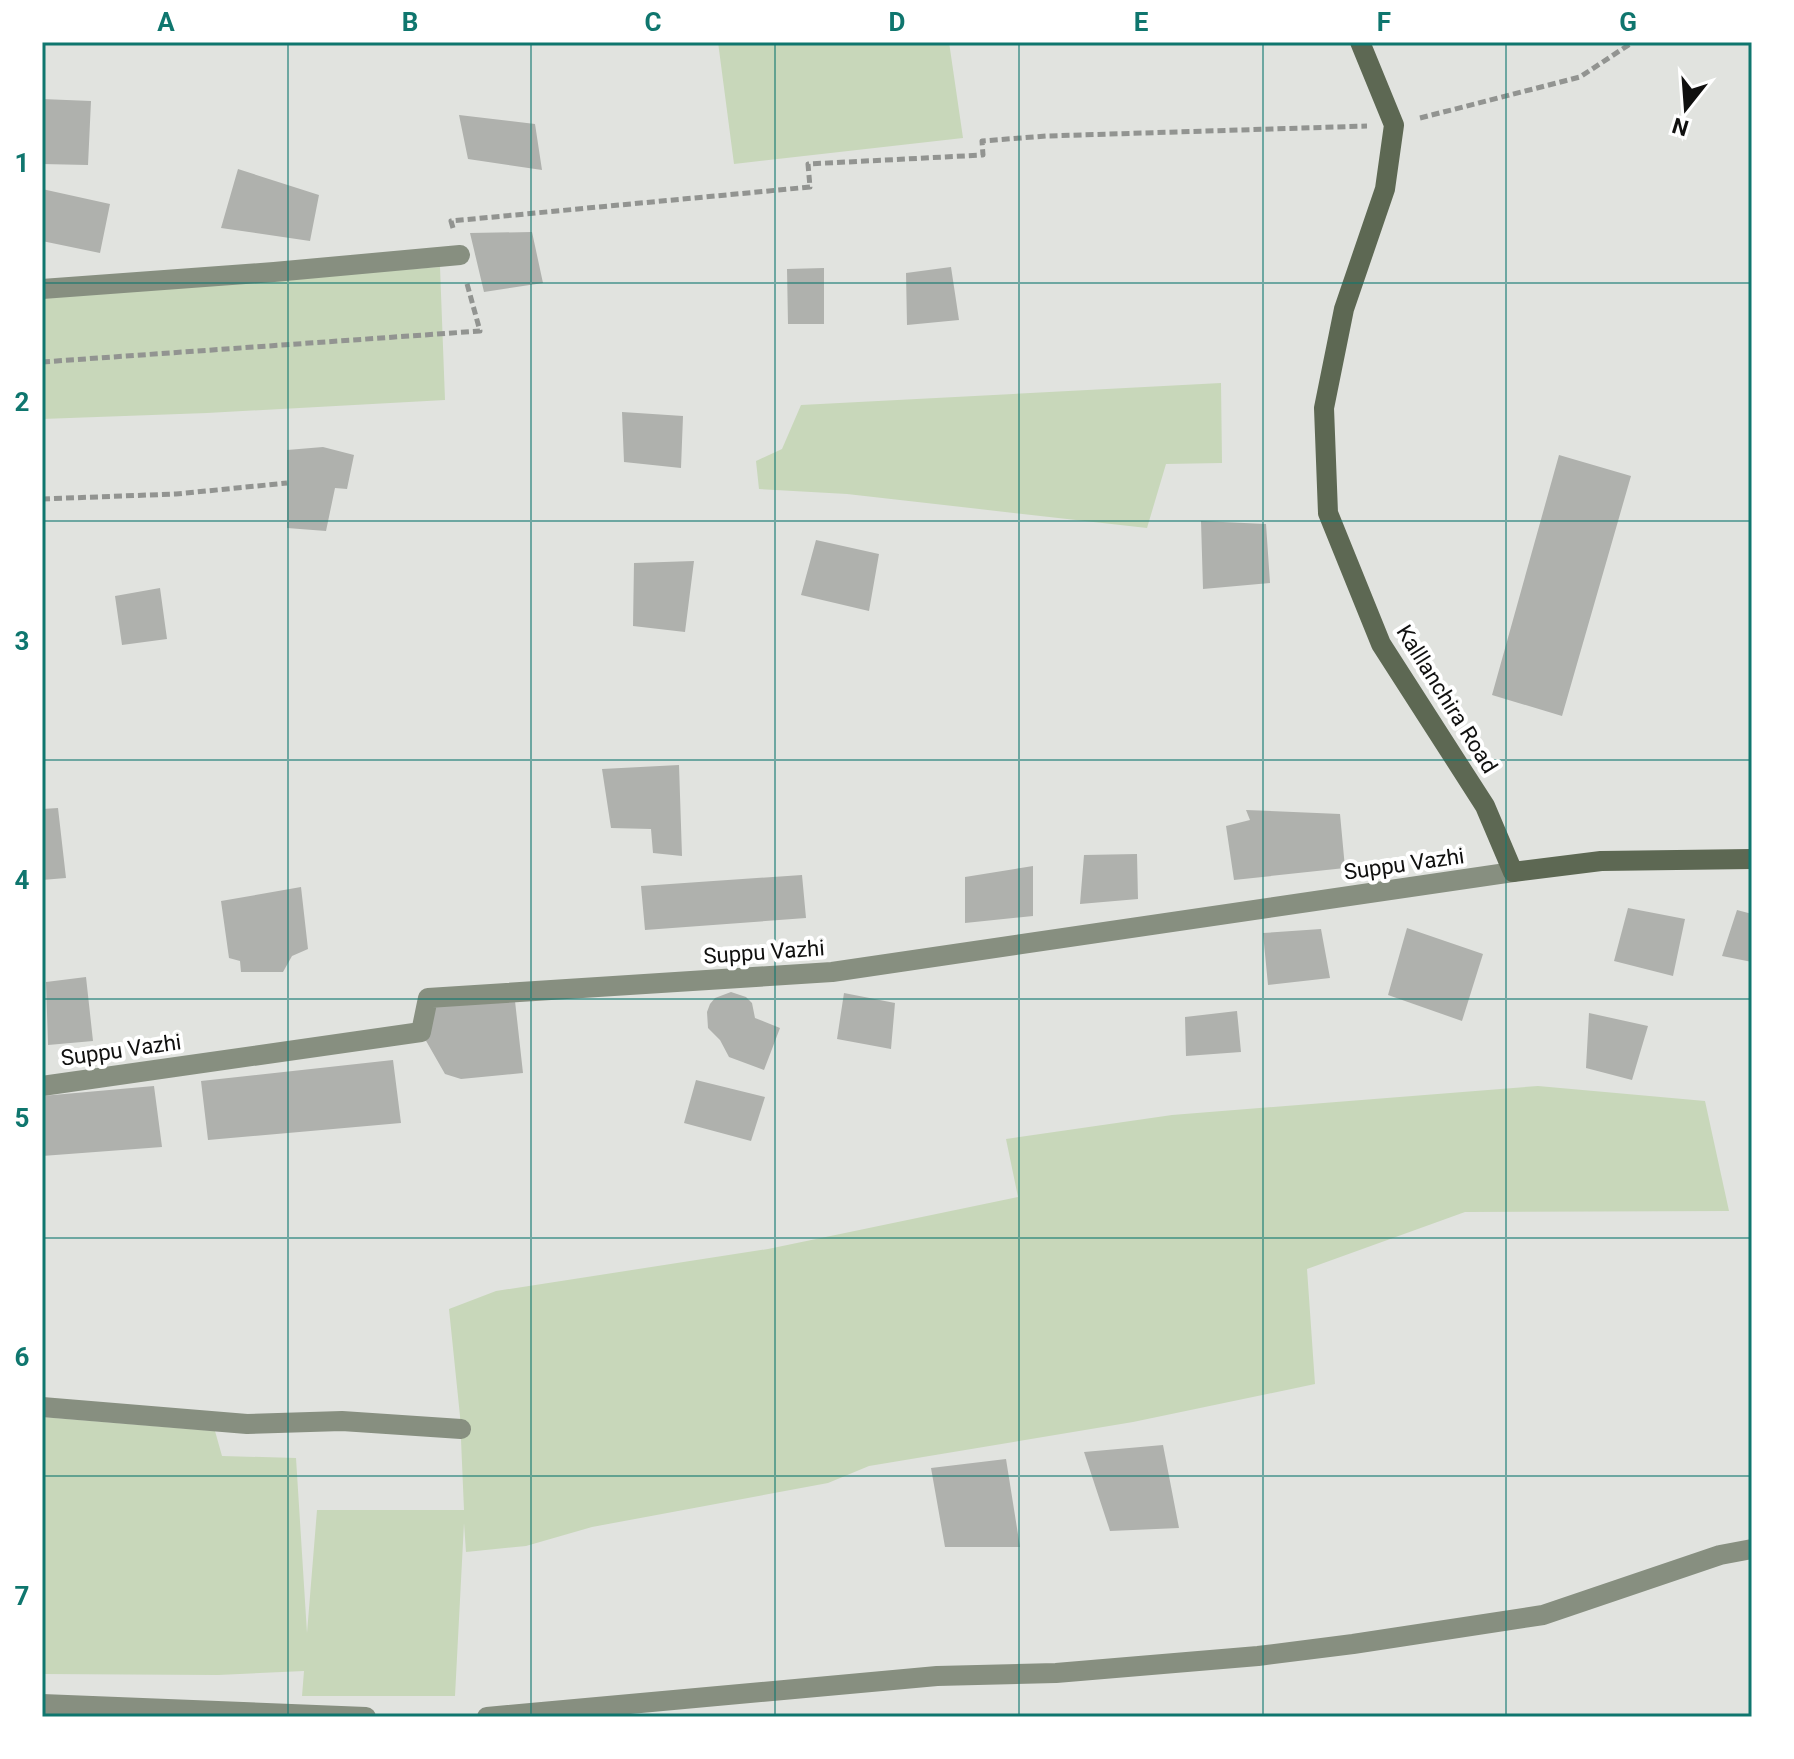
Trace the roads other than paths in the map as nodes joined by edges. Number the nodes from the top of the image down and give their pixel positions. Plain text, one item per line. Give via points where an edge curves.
1 (1360, 42) edge
2 (460, 255) road end
3 (42, 289) edge
4 (1752, 859) edge
5 (1513, 872) junction
6 (42, 1086) edge
7 (42, 1407) edge
8 (461, 1429) dead end
9 (1752, 1549) edge
10 (42, 1704) edge
11 (366, 1717) edge
12 (487, 1717) edge

1 - 5 street, Kalllanchira Road via 1394,125 1385,189 1344,309 1324,408 1328,513 1381,644 1485,806
2 - 3 street
4 - 5 street via 1601,861
5 - 6 street, Suppu Vazhi via 832,972 428,998 421,1032
7 - 8 street via 247,1424 342,1421
9 - 12 street via 1543,1615 1337,1646
10 - 11 street

